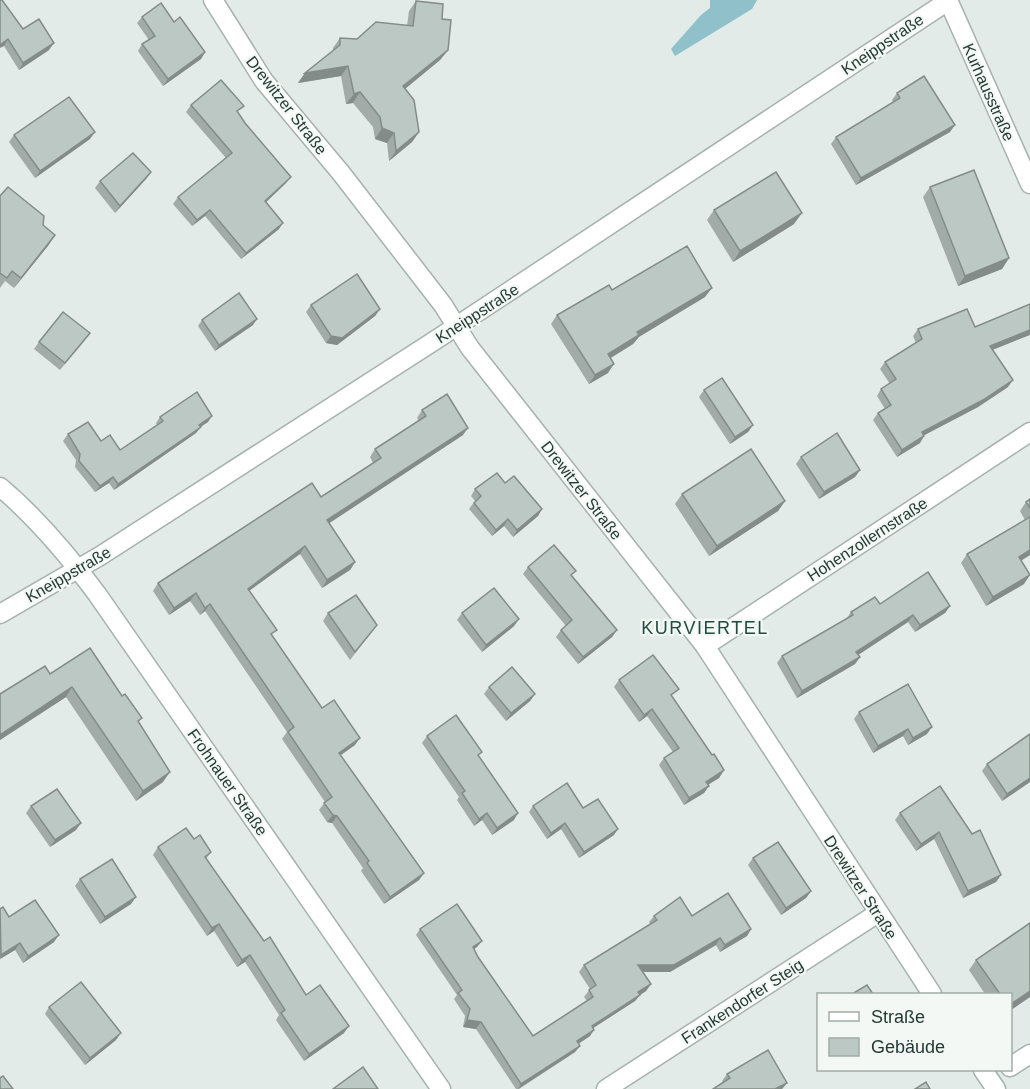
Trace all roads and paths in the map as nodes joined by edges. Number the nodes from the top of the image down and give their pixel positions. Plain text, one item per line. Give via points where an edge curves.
1 (213, 0) edge
2 (948, 0) edge
3 (1030, 184) edge
4 (457, 327) junction
5 (1030, 432) edge
6 (0, 487) edge
7 (78, 569) junction
8 (0, 614) edge
9 (705, 646) junction
10 (878, 913) junction
11 (931, 993) edge
12 (1030, 1054) edge
13 (1012, 1066) edge
14 (1004, 1071) edge
15 (989, 1080) edge
16 (441, 1089) edge
17 (606, 1089) edge

1 - 4 street, Drewitzer Straße via 264,81 341,173
2 - 3 street, Kurhausstraße
2 - 4 street, Kneippstraße
4 - 7 street, Kneippstraße
4 - 9 street, Drewitzer Straße
5 - 9 street, Hohenzollernstraße
6 - 7 street, Frohnauer Straße via 23,506
7 - 8 street, Kneippstraße
7 - 16 street, Frohnauer Straße
9 - 10 street, Drewitzer Straße
10 - 11 street, Drewitzer Straße
10 - 17 street, Frankendorfer Steig
12 - 13 street
14 - 15 street

